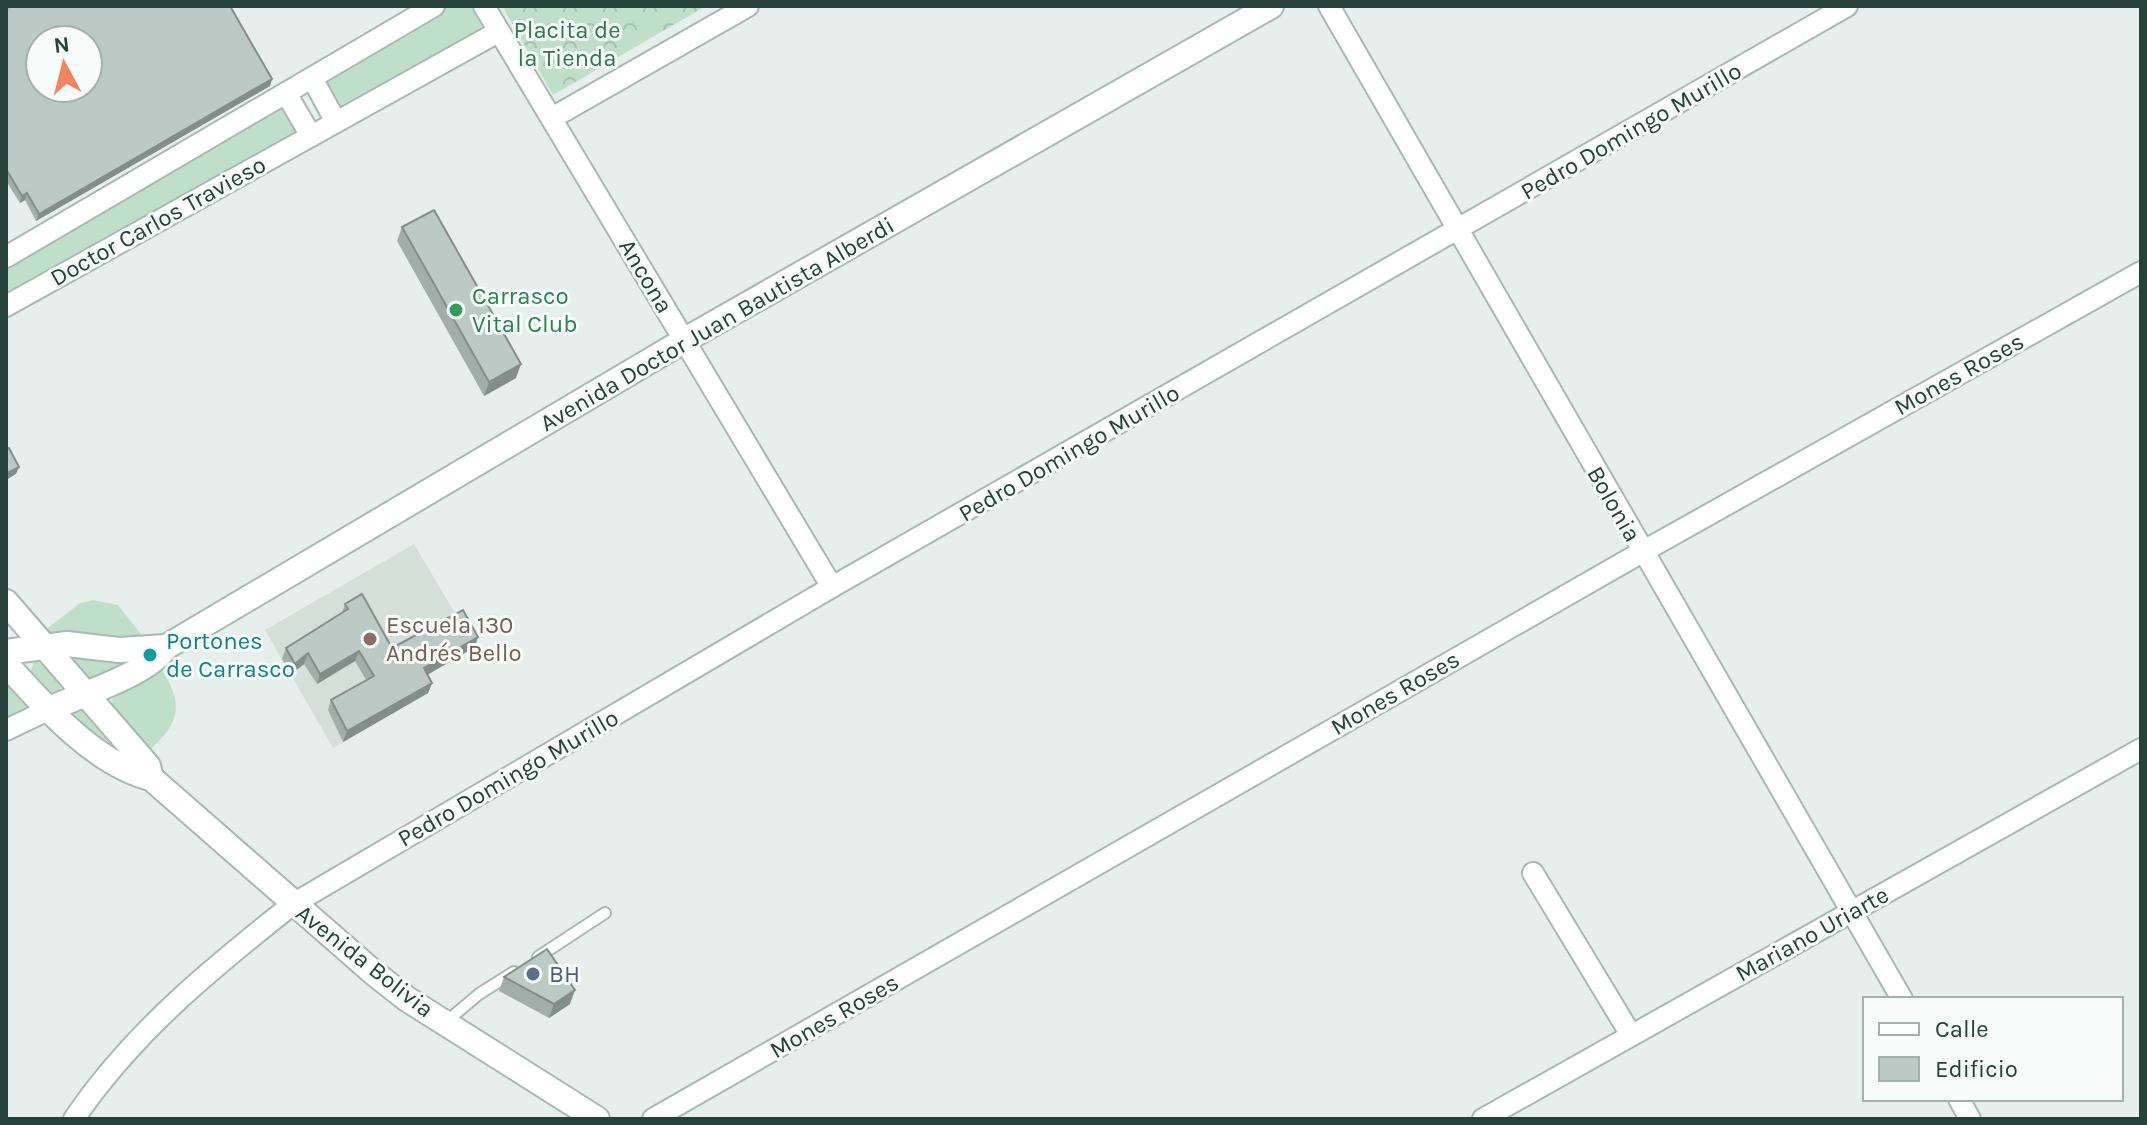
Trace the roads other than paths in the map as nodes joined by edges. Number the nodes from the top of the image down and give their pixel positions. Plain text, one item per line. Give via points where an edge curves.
1 (434, 6) edge
2 (484, 6) edge
3 (748, 6) edge
4 (1271, 6) edge
5 (1329, 6) edge
6 (1847, 6) edge
7 (498, 32) junction
8 (312, 78) junction
9 (286, 93) junction
10 (552, 118) junction
11 (336, 122) junction
12 (311, 136) junction
13 (1458, 232) junction
14 (6, 257) edge
15 (2141, 272) edge
16 (6, 306) edge
17 (685, 340) junction
18 (1642, 552) junction
19 (832, 587) junction
20 (6, 602) edge
21 (42, 646) junction
22 (166, 647) junction
23 (6, 652) edge
24 (6, 664) edge
25 (85, 692) junction
26 (48, 710) junction
27 (6, 730) edge
28 (2141, 749) edge
29 (151, 778) junction
30 (1533, 873) dead end
31 (293, 904) junction
32 (1853, 911) junction
33 (605, 913) dead end
34 (1901, 997) edge
35 (445, 1023) junction
36 (1631, 1035) junction
37 (1960, 1101) edge
38 (571, 1110) edge
39 (74, 1119) edge
40 (597, 1119) edge
41 (653, 1119) edge
42 (1483, 1119) edge
43 (1970, 1119) edge

1 - 8 street, Doctor Carlos Travieso
2 - 7 street, Ancona
3 - 10 street
4 - 17 street, Avenida Doctor Juan Bautista Alberdi
5 - 13 street, Bolonia
6 - 13 street, Pedro Domingo Murillo
7 - 10 street, Ancona
7 - 11 street, Doctor Carlos Travieso
8 - 9 street, Doctor Carlos Travieso
8 - 11 street
9 - 12 street
9 - 14 street, Doctor Carlos Travieso
10 - 17 street, Ancona
11 - 12 street, Doctor Carlos Travieso
12 - 16 street, Doctor Carlos Travieso
13 - 18 street, Bolonia
13 - 19 street, Pedro Domingo Murillo
15 - 18 street, Mones Roses
17 - 19 street, Ancona
17 - 22 street, Avenida Doctor Juan Bautista Alberdi
18 - 32 street, Bolonia
18 - 41 street, Mones Roses
19 - 31 street, Pedro Domingo Murillo
20 - 21 street, Avenida Bolivia
21 - 22 street, Avenida Doctor Juan Bautista Alberdi
21 - 23 street, Avenida Doctor Juan Bautista Alberdi
21 - 25 street, Avenida Bolivia
22 - 25 street, Avenida Doctor Juan Bautista Alberdi via 131,674
24 - 26 street, Avenida Bolivia
25 - 26 street, Avenida Doctor Juan Bautista Alberdi
25 - 29 street, Avenida Bolivia via 148,766
26 - 27 street
26 - 29 street, Avenida Bolivia via 132,774
28 - 32 street, Mariano Uriarte
29 - 31 street, Avenida Bolivia
30 - 36 street
31 - 35 street, Avenida Bolivia via 374,973
31 - 39 street, Pedro Domingo Murillo via 157,1020
32 - 34 street, Bolonia
32 - 36 street, Mariano Uriarte
33 - 35 lane via 479,994
35 - 38 street, Avenida Bolivia
36 - 42 street, Mariano Uriarte
37 - 43 street
38 - 40 street, Avenida Bolivia

